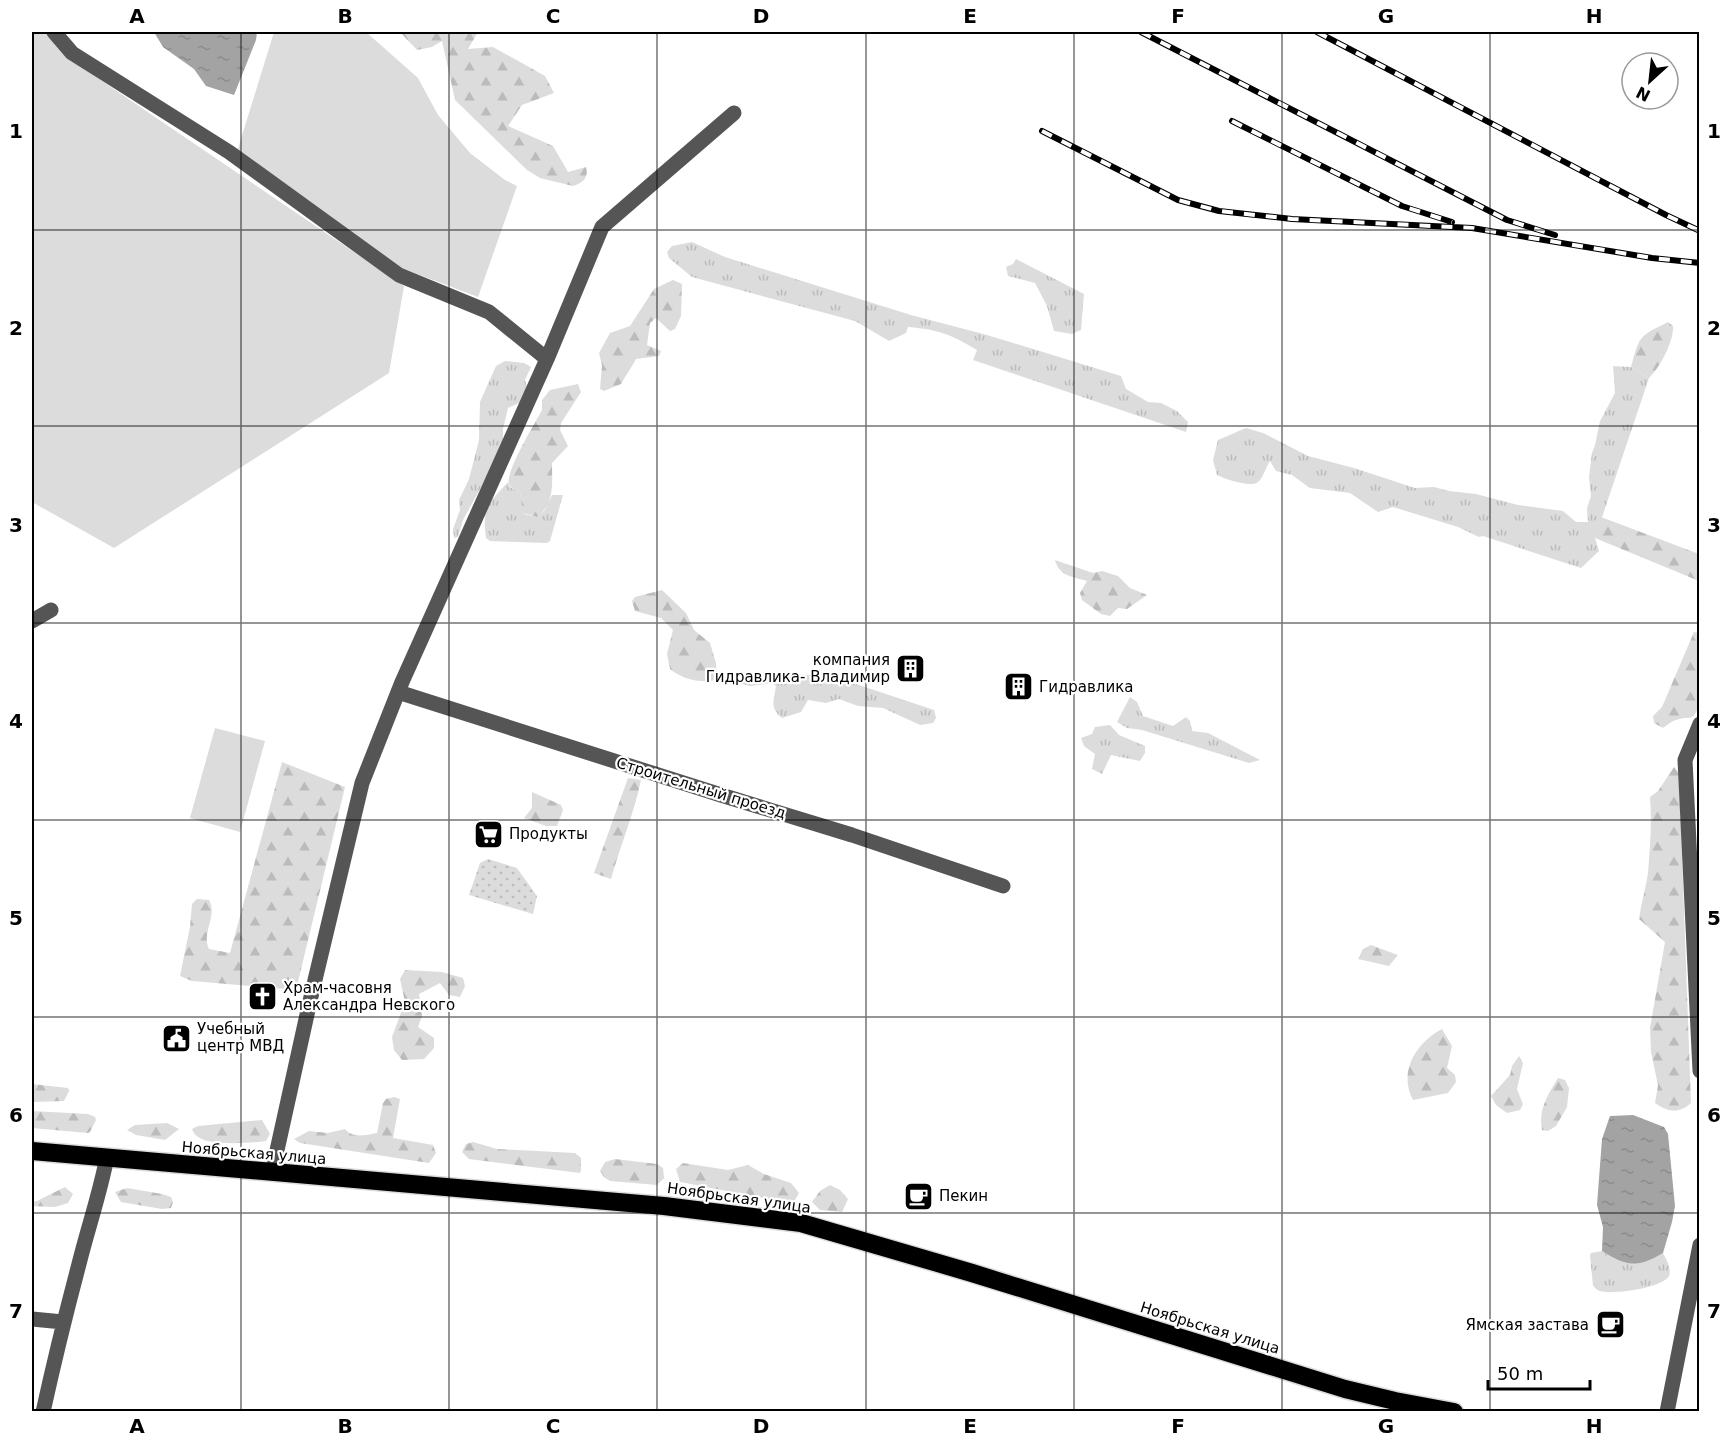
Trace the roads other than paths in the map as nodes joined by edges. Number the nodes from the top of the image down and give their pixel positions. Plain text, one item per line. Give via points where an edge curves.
1 (54, 32) edge
2 (734, 114) dead end
3 (548, 359) junction
4 (51, 610) dead end
5 (32, 621) edge
6 (398, 692) junction
7 (1700, 724) edge
8 (1003, 886) dead end
9 (1700, 1071) edge
10 (32, 1151) edge
11 (107, 1157) junction
12 (272, 1173) junction
13 (1700, 1245) edge
14 (32, 1319) edge
15 (63, 1322) junction
16 (1442, 1411) edge
17 (43, 1412) edge
18 (1667, 1412) edge

1 - 3 street via 72,53 228,153 399,275 489,312
2 - 3 street via 602,227
3 - 6 street
4 - 5 street
6 - 8 street, Строительный проезд
6 - 12 street via 362,783
7 - 9 street via 1685,760
10 - 11 highway, Ноябрьская улица
11 - 12 highway, Ноябрьская улица
11 - 15 street
12 - 16 highway, Ноябрьская улица via 664,1206 801,1223 1345,1389
13 - 18 street
14 - 15 street
15 - 17 street

